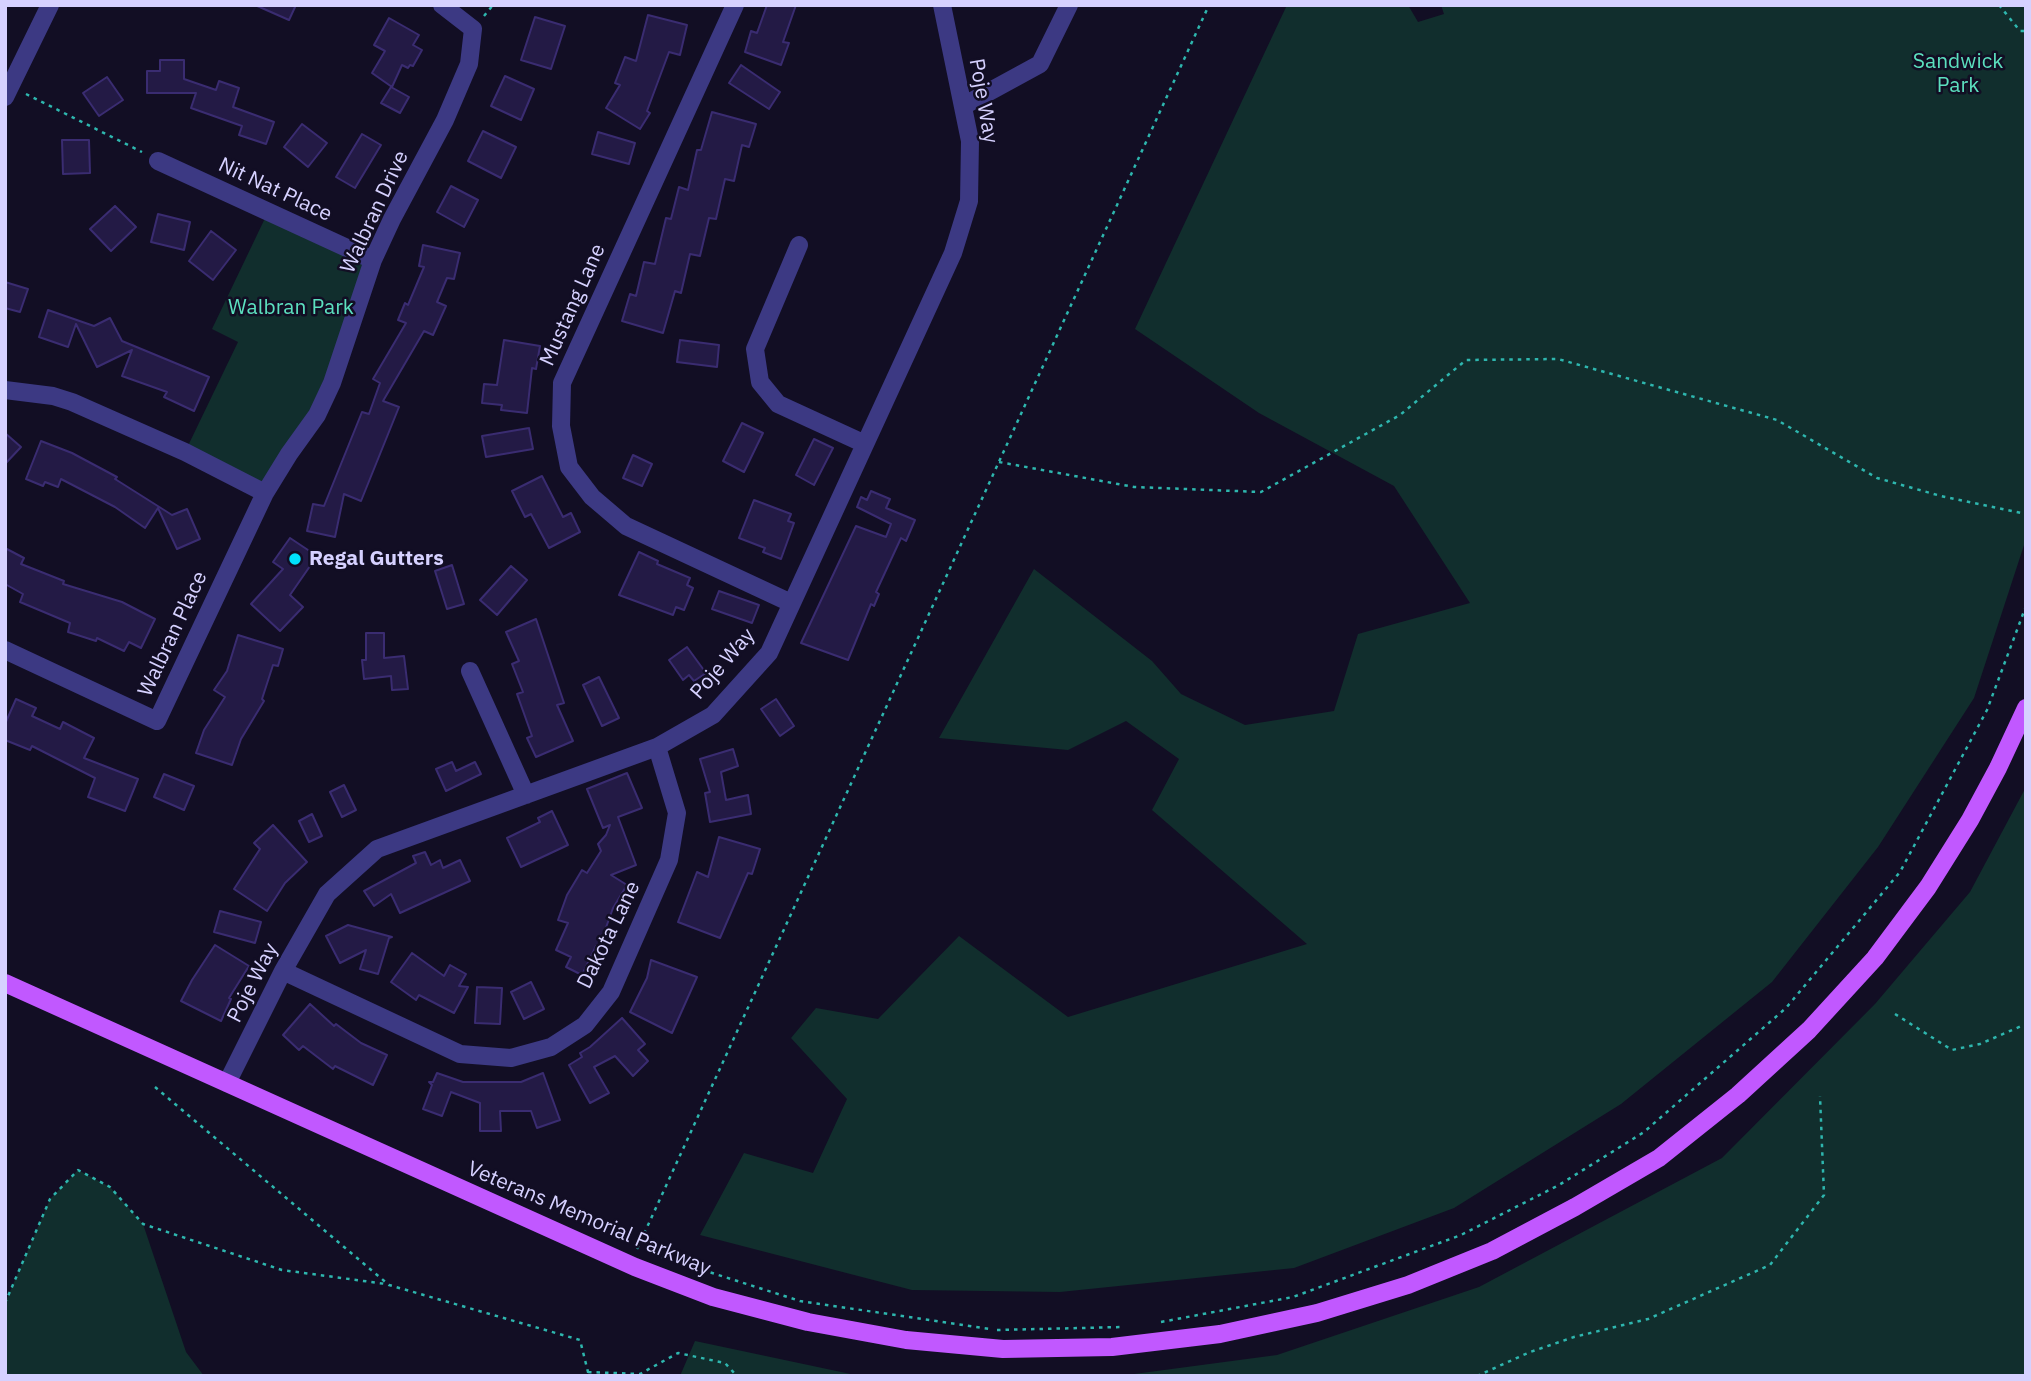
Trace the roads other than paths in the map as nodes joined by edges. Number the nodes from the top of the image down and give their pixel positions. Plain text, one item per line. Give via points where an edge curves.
1 (50, 5) edge
2 (442, 5) edge
3 (735, 5) edge
4 (942, 5) edge
5 (1069, 5) edge
6 (8, 92) edge
7 (963, 106) junction
8 (158, 161) road end
9 (799, 245) dead end
10 (373, 260) junction
11 (5, 390) edge
12 (866, 444) junction
13 (265, 493) junction
14 (791, 603) junction
15 (5, 650) edge
16 (470, 671) dead end
17 (2026, 708) edge
18 (657, 747) junction
19 (526, 795) junction
20 (283, 971) junction
21 (9, 988) edge
22 (228, 1083) junction

1 - 6 street
2 - 10 street, Walbran Drive via 473,29 469,64 446,120
3 - 14 street, Mustang Lane via 562,383 561,426 569,467 592,497 626,526
4 - 7 street, Poje Way
5 - 7 street via 1040,64
7 - 12 street, Poje Way via 970,141 969,201 953,253
8 - 10 street, Nit Nat Place
9 - 12 street via 755,349 760,382 778,404
10 - 13 street, Walbran Drive via 332,383 317,415
11 - 13 street via 72,402
12 - 14 street, Poje Way
13 - 15 street, Walbran Place via 157,721
14 - 18 street, Poje Way via 769,653 713,715
16 - 19 street
17 - 22 main road, Veterans Memorial Parkway via 1970,820 1875,958 1809,1030 1659,1158 1492,1251 1408,1285 1317,1313 1220,1334 1112,1347 1003,1349 906,1340 808,1322 713,1297 635,1267
18 - 19 street, Poje Way
18 - 20 street, Dakota Lane via 677,813 669,860 611,992 584,1025 551,1047 511,1058 460,1054
19 - 20 street, Poje Way via 377,849 327,894
20 - 22 street, Poje Way
21 - 22 main road, Veterans Memorial Parkway

